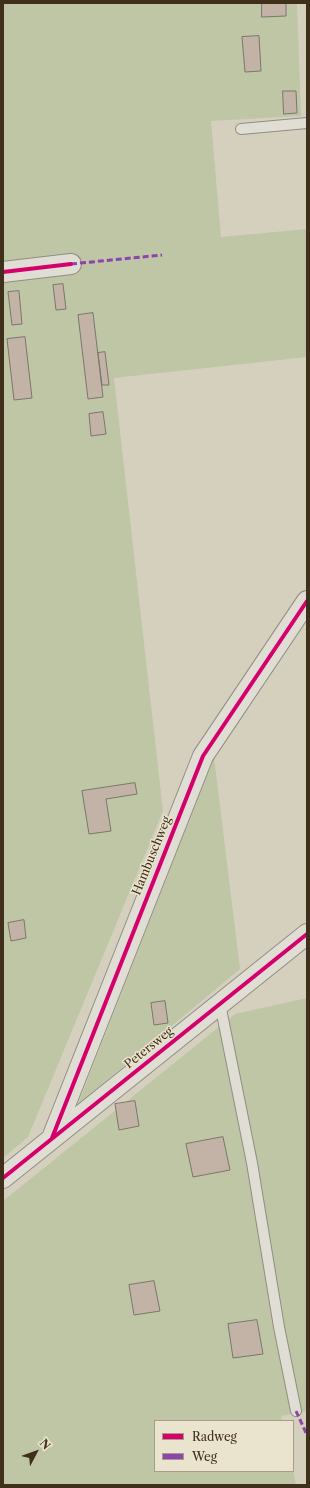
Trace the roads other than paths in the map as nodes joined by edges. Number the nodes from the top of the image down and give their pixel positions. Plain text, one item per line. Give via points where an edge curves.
1 (307, 123) edge
2 (241, 129) dead end
3 (71, 264) dead end
4 (3, 272) edge
5 (307, 601) edge
6 (307, 934) edge
7 (220, 1004) junction
8 (52, 1138) junction
9 (3, 1178) edge
10 (296, 1411) dead end

1 - 2 lane
3 - 4 street
5 - 8 street, Hambuschweg via 203,756
6 - 7 street, Petersweg
7 - 8 street, Petersweg
7 - 10 lane via 252,1163 279,1327
8 - 9 street, Petersweg

